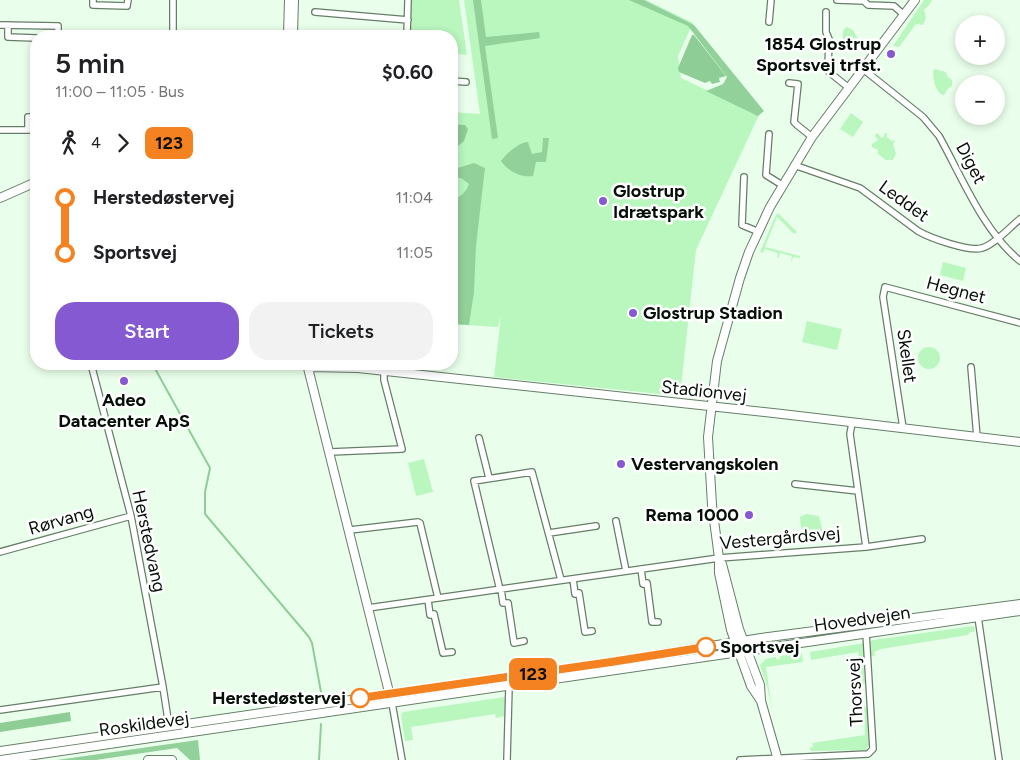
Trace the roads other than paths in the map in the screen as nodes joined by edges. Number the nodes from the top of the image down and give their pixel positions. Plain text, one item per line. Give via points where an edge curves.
1 (94, 0) edge
2 (128, 0) edge
3 (173, 0) edge
4 (289, 0) edge
5 (294, 0) edge
6 (408, 0) edge
7 (771, 0) edge
8 (837, 0) edge
9 (915, 0) edge
10 (316, 12) dead end
11 (826, 12) dead end
12 (904, 15) junction
13 (408, 20) junction
14 (769, 22) dead end
15 (0, 25) edge
16 (8, 25) junction
17 (58, 30) edge
18 (173, 30) edge
19 (288, 30) edge
20 (294, 30) edge
21 (407, 30) edge
22 (30, 38) edge
23 (863, 69) junction
24 (458, 81) edge
25 (466, 82) dead end
26 (789, 83) dead end
27 (849, 88) junction
28 (30, 117) edge
29 (0, 130) edge
30 (28, 130) joint
31 (769, 134) dead end
32 (812, 136) junction
33 (794, 165) junction
34 (744, 177) dead end
35 (30, 185) edge
36 (782, 185) junction
37 (0, 198) edge
38 (1020, 219) edge
39 (759, 232) junction
40 (997, 238) junction
41 (1020, 261) edge
42 (885, 287) joint
43 (1020, 323) edge
44 (971, 367) dead end
45 (93, 370) edge
46 (309, 370) edge
47 (371, 370) edge
48 (384, 372) junction
49 (711, 407) junction
50 (852, 422) junction
51 (903, 428) junction
52 (977, 437) junction
53 (479, 438) dead end
54 (1020, 442) edge
55 (330, 452) junction
56 (489, 478) junction
57 (795, 484) dead end
58 (858, 491) junction
59 (131, 516) junction
60 (616, 521) dead end
61 (596, 526) dead end
62 (350, 530) junction
63 (549, 533) junction
64 (922, 539) dead end
65 (866, 547) junction
66 (0, 552) edge
67 (719, 558) junction
68 (641, 569) junction
69 (626, 571) junction
70 (573, 579) junction
71 (561, 580) junction
72 (501, 590) junction
73 (438, 598) junction
74 (428, 600) junction
75 (1020, 604) edge
76 (368, 608) junction
77 (1020, 611) edge
78 (978, 617) junction
79 (658, 622) dead end
80 (592, 631) dead end
81 (866, 634) junction
82 (524, 642) dead end
83 (740, 642) junction
84 (452, 652) dead end
85 (743, 652) junction
86 (509, 686) junction
87 (163, 687) junction
88 (390, 694) junction
89 (392, 703) junction
90 (322, 704) joint
91 (0, 710) edge
92 (322, 713) joint
93 (169, 726) junction
94 (0, 751) edge
95 (778, 759) edge
96 (0, 760) edge
97 (148, 760) edge
98 (172, 760) edge
99 (402, 760) edge
100 (507, 760) edge
101 (740, 760) edge
102 (999, 760) edge

1 - 2 street via 93,5 127,6
3 - 18 street
4 - 19 main road
5 - 20 main road
6 - 13 street
7 - 14 street
8 - 12 street via 894,6
9 - 12 main road
10 - 13 street
11 - 27 street via 828,69
12 - 23 main road
13 - 21 street
15 - 16 street
16 - 17 street via 58,26
16 - 22 street via 8,37
23 - 27 main road
23 - 40 street, Diget via 934,129
24 - 25 street
26 - 32 street via 798,84 794,122
27 - 32 main road
28 - 30 street
29 - 30 street
31 - 36 street via 766,175
32 - 33 main road
33 - 36 main road
33 - 40 street, Leddet via 860,188 918,231 936,240 980,248
34 - 39 street via 742,225
35 - 37 main road
36 - 39 main road
38 - 40 street, Leddet
39 - 49 main road via 729,312 717,361
40 - 41 street, Diget
42 - 43 street, Hegnet
42 - 51 street, Skellet via 883,296
44 - 52 street
45 - 59 street, Herstedvang
46 - 55 main road
47 - 48 main road, Stadionvej
48 - 49 main road, Stadionvej
48 - 55 street via 402,449
49 - 50 main road, Stadionvej
49 - 67 main road via 709,463
50 - 51 main road, Stadionvej
50 - 58 street via 850,434
51 - 52 main road, Stadionvej
52 - 54 main road, Stadionvej
53 - 56 street
55 - 62 main road
56 - 63 street via 532,472
56 - 72 street via 474,481
57 - 58 street
58 - 65 street
59 - 66 street, Rørvang
59 - 87 street, Herstedvang
60 - 69 street
61 - 63 street
62 - 73 street via 420,523
62 - 76 main road
63 - 71 street
64 - 65 street, Vestergårdsvej
65 - 67 street, Vestergårdsvej
67 - 68 street, Vestergårdsvej
67 - 83 main road via 731,630
68 - 69 street, Vestergårdsvej
68 - 79 street via 643,584 647,583 652,622
69 - 70 street, Vestergårdsvej
70 - 71 street, Vestergårdsvej
70 - 80 street via 575,594 579,593 585,632
71 - 72 street, Vestergårdsvej
72 - 73 street, Vestergårdsvej
72 - 82 street via 504,604 508,603 514,643
73 - 74 street, Vestergårdsvej
74 - 76 street, Vestergårdsvej
74 - 84 street via 443,653
75 - 83 main road, Hovedvejen
76 - 88 main road
77 - 78 main road, Hovedvejen
78 - 81 main road, Hovedvejen
78 - 102 street
81 - 85 main road, Hovedvejen
81 - 95 street, Thorsvej via 873,748 868,754
83 - 85 main road
83 - 88 main road, Hovedvejen
85 - 86 main road, Hovedvejen
85 - 95 main road via 751,686 761,701
86 - 89 main road, Hovedvejen
86 - 100 street
87 - 91 street, Roskildevej
87 - 93 street, Herstedvang
88 - 89 main road
88 - 90 main road, Hovedvejen
89 - 92 main road, Hovedvejen
89 - 99 street
90 - 93 main road, Roskildevej
92 - 96 main road, Roskildevej
93 - 94 main road, Roskildevej
95 - 101 street
97 - 98 main road

